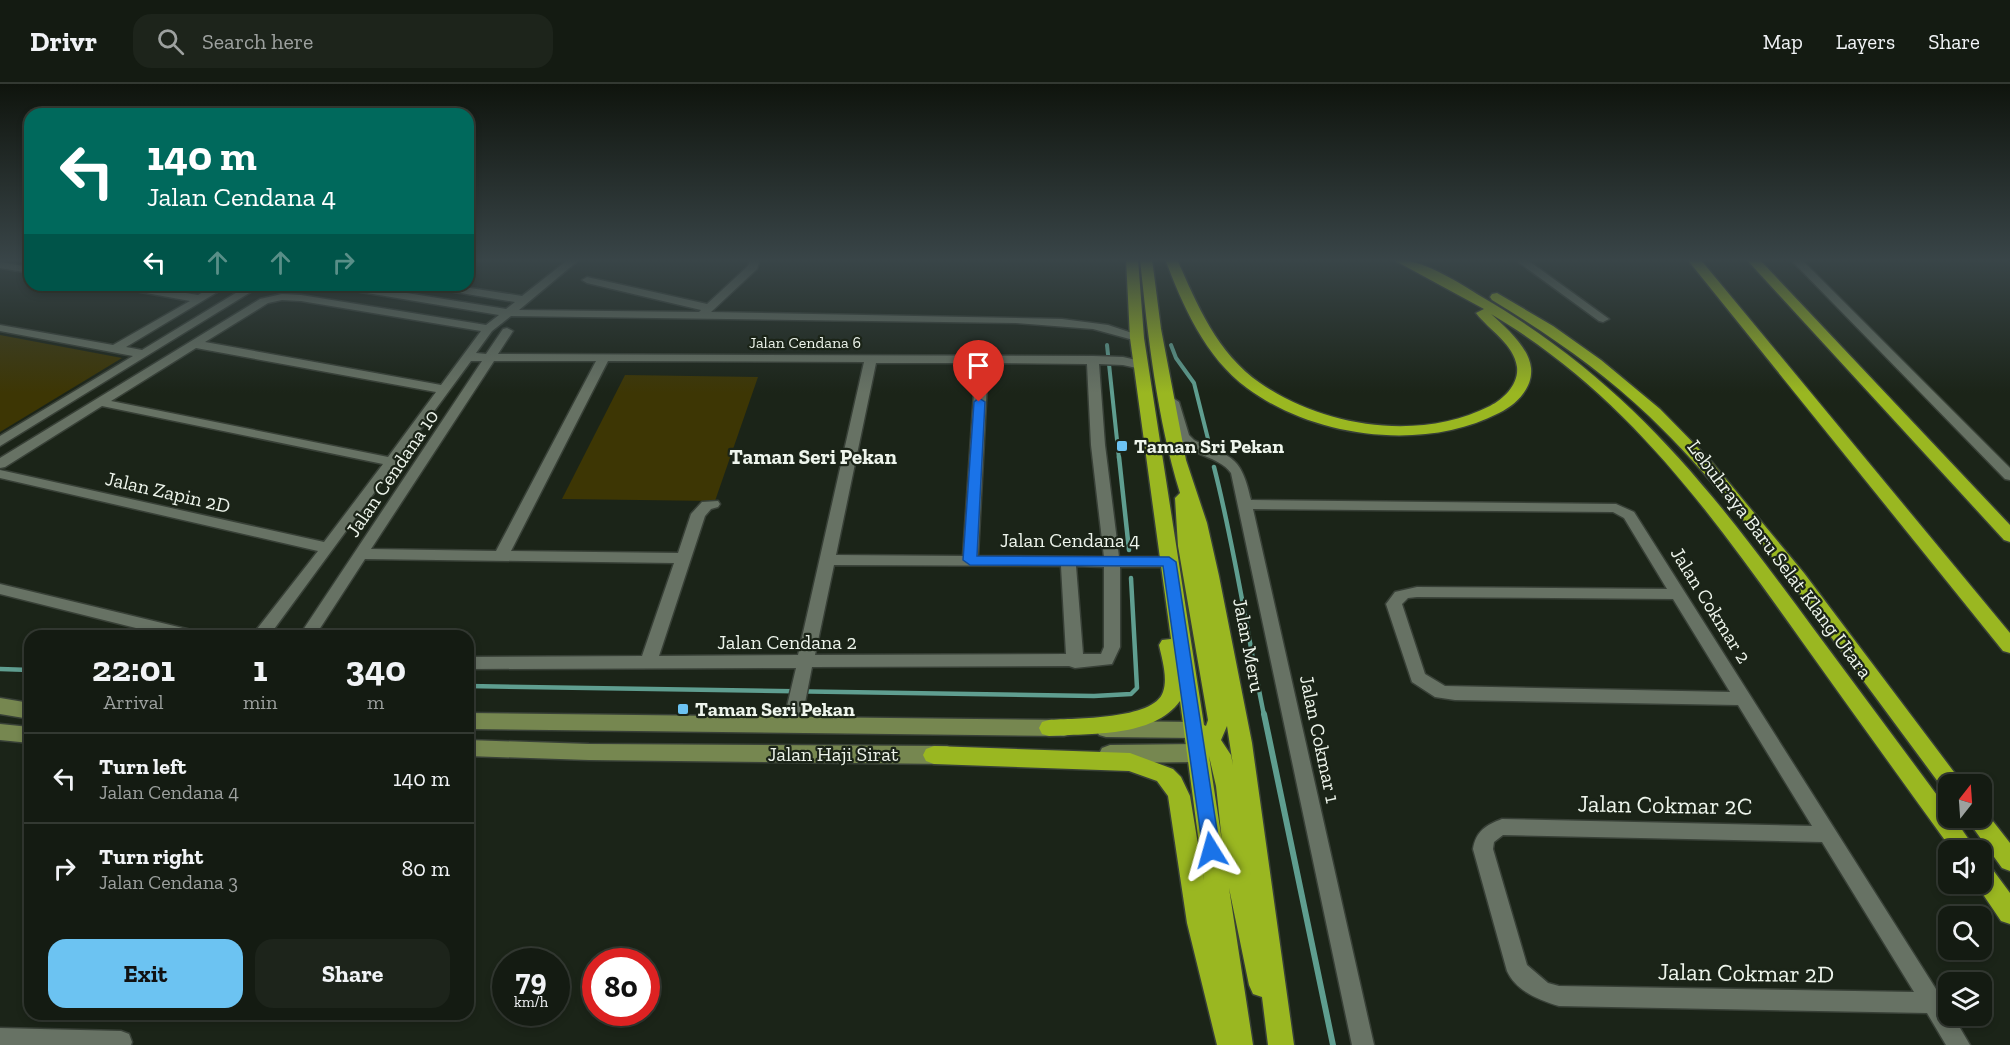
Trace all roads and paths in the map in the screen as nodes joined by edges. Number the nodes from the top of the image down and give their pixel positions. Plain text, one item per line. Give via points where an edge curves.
1 (1135, 303) edge
2 (192, 304) edge
3 (226, 304) edge
4 (259, 304) edge
5 (326, 304) edge
6 (452, 304) edge
7 (519, 304) edge
8 (675, 304) edge
9 (714, 304) edge
10 (1152, 304) edge
11 (1192, 304) edge
12 (1469, 304) edge
13 (1485, 304) edge
14 (1508, 304) edge
15 (1582, 304) edge
16 (1730, 304) edge
17 (1794, 304) edge
18 (1839, 304) edge
19 (705, 312) junction
20 (508, 313) junction
21 (1603, 319) dead end
22 (0, 328) edge
23 (488, 329) junction
24 (507, 332) dead end
25 (1137, 338) junction
26 (195, 344) junction
27 (114, 349) junction
28 (143, 354) junction
29 (493, 356) junction
30 (468, 357) junction
31 (604, 357) junction
32 (871, 359) junction
33 (982, 360) junction
34 (1096, 360) junction
35 (1141, 365) junction
36 (1160, 365) junction
37 (442, 390) junction
38 (100, 402) junction
39 (0, 442) edge
40 (1214, 454) junction
41 (390, 461) junction
42 (0, 464) edge
43 (1180, 468) junction
44 (0, 474) edge
45 (2010, 476) edge
46 (713, 504) dead end
47 (1246, 504) junction
48 (2010, 536) edge
49 (328, 548) junction
50 (361, 554) junction
51 (501, 556) junction
52 (684, 558) junction
53 (827, 560) junction
54 (970, 560) junction
55 (1068, 561) junction
56 (1112, 561) junction
57 (1170, 569) junction
58 (0, 589) edge
59 (1678, 594) junction
60 (167, 630) edge
61 (265, 630) edge
62 (312, 630) edge
63 (2010, 646) edge
64 (1075, 662) junction
65 (474, 663) edge
66 (648, 663) junction
67 (803, 670) junction
68 (1743, 699) junction
69 (0, 706) edge
70 (24, 710) edge
71 (474, 720) edge
72 (792, 723) junction
73 (1049, 728) junction
74 (0, 732) edge
75 (24, 734) edge
76 (1201, 741) junction
77 (474, 748) edge
78 (934, 755) junction
79 (1944, 774) edge
80 (1985, 828) edge
81 (1827, 834) junction
82 (1958, 840) edge
83 (2010, 861) edge
84 (1992, 887) edge
85 (2010, 913) edge
86 (1559, 996) joint
87 (1933, 1003) junction
88 (0, 1039) edge
89 (121, 1042) dead end
90 (1230, 1045) edge
91 (1240, 1045) edge
92 (1275, 1045) edge
93 (1281, 1045) edge
94 (1363, 1045) edge
95 (1959, 1045) edge

1 - 25 highway
2 - 27 street
3 - 28 street
4 - 26 street
5 - 23 street
6 - 20 street
7 - 20 street
8 - 19 street
9 - 19 street
10 - 36 highway, Jalan Meru
11 - 12 highway via 1225,360 1256,387 1305,413 1362,426 1413,430 1442,428 1489,416 1506,406 1524,378 1520,353 1512,340
13 - 82 highway, Lebuhraya Baru Selat Klang Utara via 1558,352 1651,434 1753,558
14 - 79 highway, Lebuhraya Baru Selat Klang Utara via 1580,349 1628,388 1725,487
15 - 21 street
16 - 63 highway
17 - 48 highway
18 - 45 street
19 - 20 street
19 - 25 street via 1077,323 1115,328
20 - 23 street
22 - 27 street
23 - 30 street
24 - 29 street, Jalan Cendana 10
25 - 35 highway
26 - 37 street
26 - 38 street
27 - 28 street
28 - 39 street
29 - 30 street, Jalan Cendana 6
29 - 31 street, Jalan Cendana 6
29 - 50 street, Jalan Cendana 10
30 - 37 street
31 - 32 street, Jalan Cendana 6
31 - 51 street
32 - 33 street, Jalan Cendana 6
32 - 53 street
33 - 34 street, Jalan Cendana 6
33 - 54 street
34 - 35 street, Jalan Cendana 6
34 - 56 street via 1098,445
35 - 57 highway
36 - 40 street, Jalan Cokmar 1 via 1183,436
36 - 43 highway, Jalan Meru
37 - 41 street
38 - 41 street
38 - 42 street
40 - 43 street via 1191,453
40 - 47 street, Jalan Cokmar 1 via 1230,462 1238,473
41 - 49 street
43 - 76 highway via 1187,546 1218,720
43 - 93 highway, Jalan Meru via 1210,576 1241,743
44 - 49 street, Jalan Zapin 2D
46 - 52 street via 698,514
47 - 59 street, Jalan Cokmar 2 via 1616,508 1629,515
47 - 94 street, Jalan Cokmar 1
49 - 61 street
50 - 51 street
50 - 62 street, Jalan Cendana 10
51 - 52 street
52 - 66 street
53 - 54 street, Jalan Cendana 4
53 - 67 street
54 - 55 street, Jalan Cendana 4
55 - 56 street, Jalan Cendana 4
55 - 64 street
56 - 57 street, Jalan Cendana 4
56 - 64 street, Jalan Cendana 2 via 1112,647 1106,660
57 - 73 highway via 1166,622 1173,695 1164,708 1138,721
57 - 76 highway
58 - 60 street
59 - 68 street, Jalan Cokmar 2
59 - 68 street via 1417,592 1404,593 1394,603 1418,678 1441,692
64 - 67 street, Jalan Cendana 2
65 - 66 street, Jalan Cendana 2
66 - 67 street, Jalan Cendana 2
67 - 72 street
68 - 81 street, Jalan Cokmar 2
69 - 70 main road
71 - 72 main road, Jalan Haji Sirat
72 - 73 main road, Jalan Haji Sirat
73 - 76 main road, Jalan Haji Sirat
74 - 75 main road
76 - 78 main road, Jalan Haji Sirat
76 - 91 highway
76 - 92 highway via 1220,755 1236,865
77 - 78 main road, Jalan Haji Sirat
78 - 90 highway via 1130,762 1165,775 1179,796 1199,923
80 - 83 highway
81 - 86 street, Jalan Cokmar 2C via 1502,827 1490,831 1483,849 1518,971 1542,991
81 - 87 street, Jalan Cokmar 2
84 - 85 highway
86 - 87 street, Jalan Cokmar 2D
87 - 95 street, Jalan Cokmar 2
88 - 89 street

